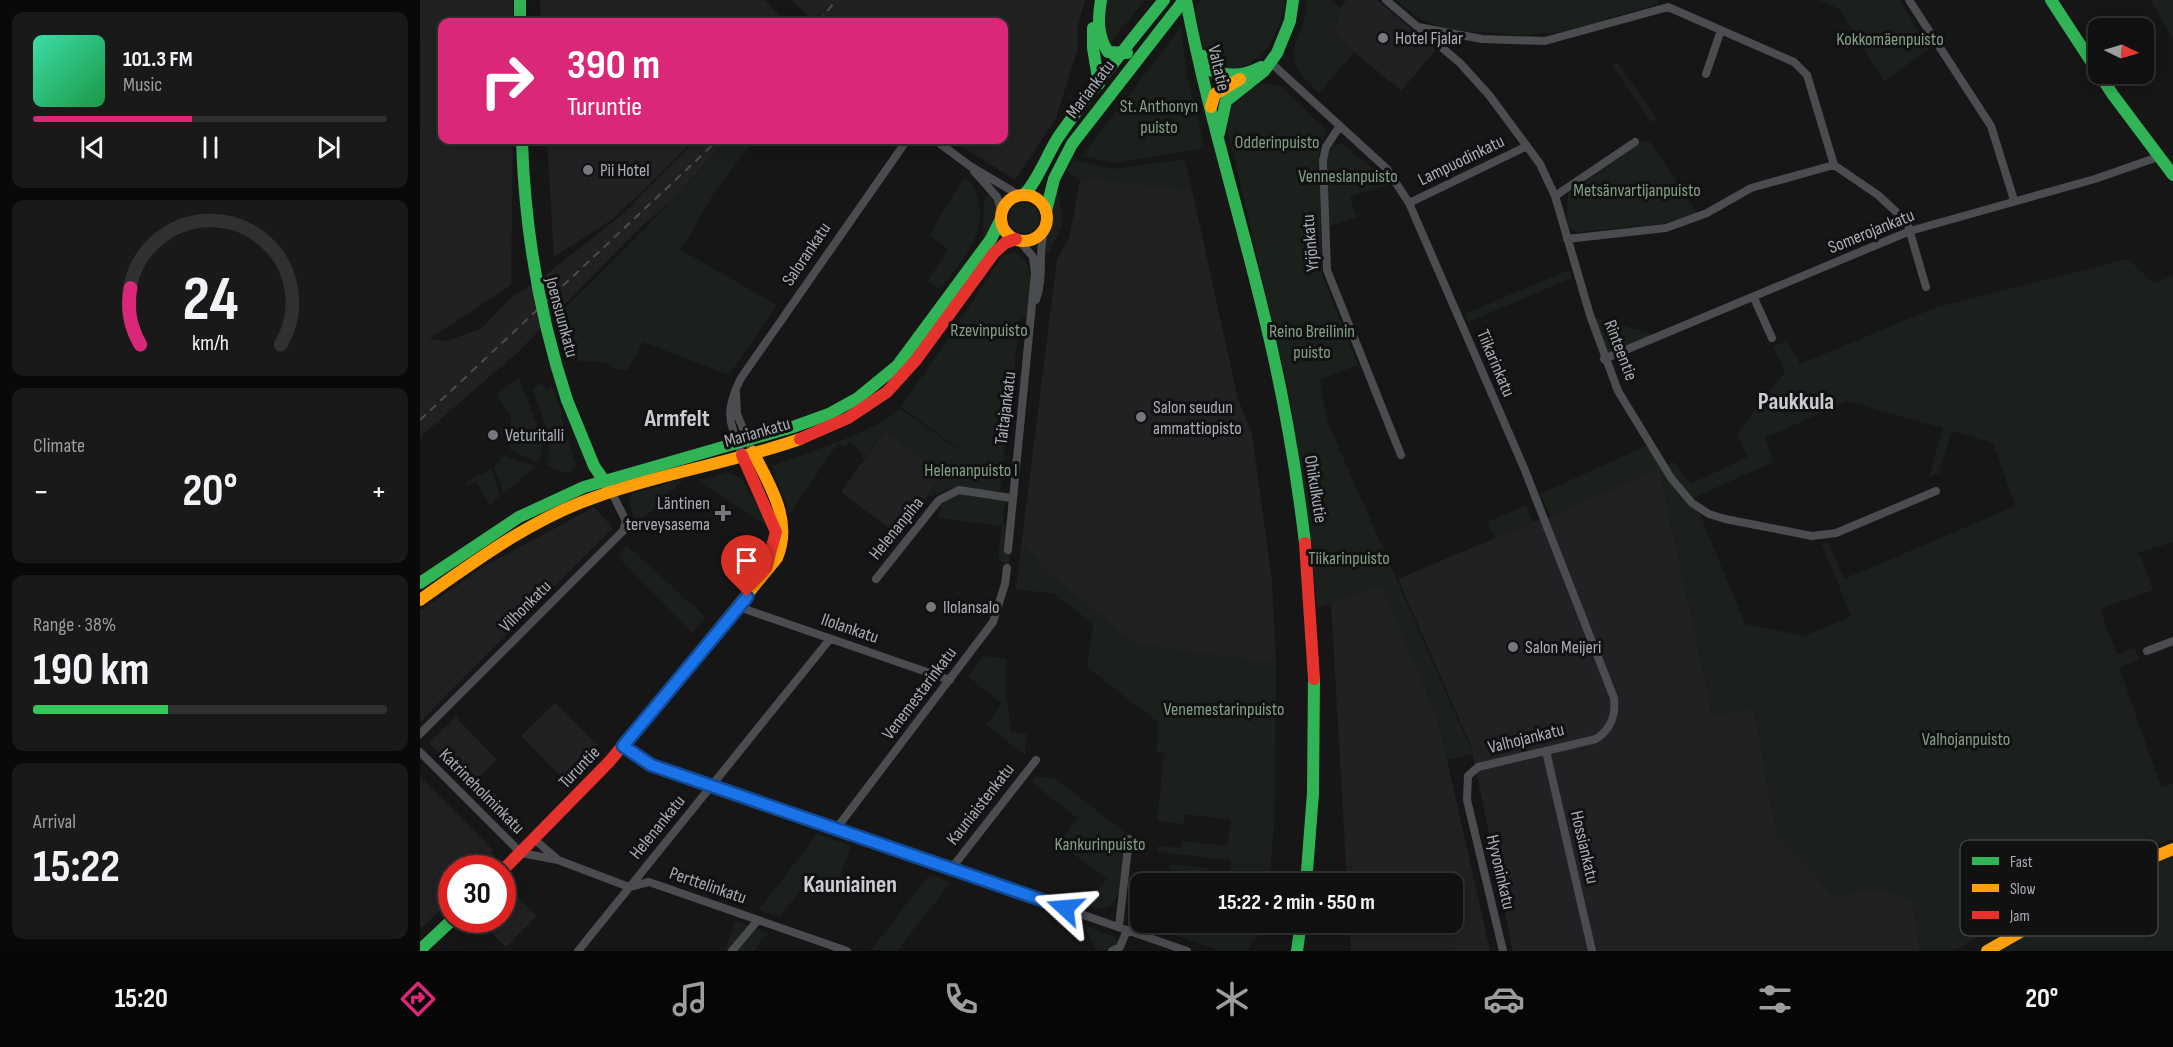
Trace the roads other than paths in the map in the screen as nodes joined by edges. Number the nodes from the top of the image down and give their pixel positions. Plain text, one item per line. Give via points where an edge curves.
1 (520, 0) edge
2 (1100, 0) edge
3 (1164, 0) edge
4 (1185, 0) edge
5 (1293, 0) edge
6 (1386, 0) edge
7 (1909, 0) edge
8 (2051, 0) edge
9 (520, 18) edge
10 (1418, 27) junction
11 (1721, 30) junction
12 (1193, 35) junction
13 (1141, 52) junction
14 (1121, 54) junction
15 (1270, 62) junction
16 (1706, 74) dead end
17 (1246, 75) junction
18 (1099, 84) junction
19 (1210, 110) junction
20 (1339, 127) junction
21 (1635, 142) dead end
22 (522, 144) edge
23 (904, 144) edge
24 (940, 144) edge
25 (1218, 144) junction
26 (1527, 146) junction
27 (2158, 157) junction
28 (1834, 165) junction
29 (970, 166) junction
30 (2173, 175) edge
31 (1021, 195) junction
32 (1555, 196) junction
33 (2014, 200) junction
34 (1409, 203) junction
35 (1046, 211) junction
36 (1001, 216) junction
37 (1045, 227) junction
38 (1910, 231) junction
39 (1567, 239) junction
40 (1018, 240) junction
41 (1926, 287) dead end
42 (1754, 298) junction
43 (1034, 306) junction
44 (1772, 338) dead end
45 (1604, 359) junction
46 (742, 440) junction
47 (748, 454) junction
48 (1401, 455) dead end
49 (604, 481) junction
50 (1936, 491) dead end
51 (612, 493) junction
52 (1011, 498) junction
53 (1008, 550) dead end
54 (1007, 568) dead end
55 (876, 579) dead end
56 (420, 583) edge
57 (420, 600) edge
58 (739, 607) junction
59 (830, 639) junction
60 (2173, 641) edge
61 (2147, 651) dead end
62 (950, 680) junction
63 (1611, 723) joint
64 (420, 734) edge
65 (623, 746) junction
66 (1546, 751) junction
67 (420, 753) edge
68 (1036, 760) dead end
69 (711, 786) junction
70 (1467, 800) joint
71 (836, 829) junction
72 (1129, 838) dead end
73 (534, 839) junction
74 (2173, 849) edge
75 (521, 853) junction
76 (2158, 855) edge
77 (516, 858) edge
78 (558, 860) junction
79 (951, 869) junction
80 (1307, 873) edge
81 (629, 886) junction
82 (758, 920) junction
83 (1123, 928) junction
84 (438, 933) edge
85 (1299, 933) edge
86 (2013, 936) edge
87 (424, 946) edge
88 (578, 951) edge
89 (732, 951) edge
90 (847, 951) edge
91 (1112, 951) edge
92 (1186, 951) edge
93 (1297, 951) edge
94 (1503, 951) edge
95 (1592, 951) edge
96 (1987, 951) edge

1 - 9 main road
2 - 14 main road via 1098,26 1102,44 1108,52
2 - 18 main road via 1092,37
3 - 14 main road, Mariankatu
4 - 12 main road, Valtatie
4 - 13 main road, Mariankatu
5 - 15 main road via 1284,38
6 - 10 street, Rinteentie
7 - 33 street via 1991,126
8 - 27 main road
10 - 11 street via 1482,39 1545,41 1668,7
10 - 26 street, Rinteentie via 1490,95
11 - 16 street
11 - 28 street via 1800,66 1809,80
12 - 17 main road via 1210,70 1227,77
12 - 19 main road, Valtatie
13 - 14 main road
13 - 35 main road, Mariankatu via 1061,162
14 - 18 main road, Mariankatu
15 - 17 main road
15 - 20 street, Tiikarinkatu
15 - 25 main road via 1226,101
17 - 19 main road via 1215,94
18 - 31 main road, Mariankatu via 1045,157 1033,185
19 - 25 main road, Valtatie
20 - 34 street, Tiikarinkatu via 1387,169
20 - 48 street, Yrjönkatu via 1323,160 1327,270
21 - 32 street
22 - 49 main road, Joensuunkatu, bridge via 527,241 544,331 567,400
23 - 46 street, Salorankatu via 736,388
24 - 29 street
25 - 80 main road, Ohikulkutie via 1271,345 1305,531 1314,647 1314,781
26 - 32 street, Rinteentie
26 - 34 street, Lampuodinkatu
27 - 30 main road
27 - 33 street, Somerojankatu
28 - 38 street via 1878,195 1907,222
28 - 39 street via 1751,188 1707,213 1666,228
29 - 31 street
29 - 36 street via 997,197
31 - 35 main road via 1037,199
31 - 36 main road via 1008,201
32 - 39 street, Rinteentie
33 - 38 street, Somerojankatu
34 - 63 street, Tiikarinkatu via 1524,468 1605,669 1614,698
35 - 37 main road
36 - 40 main road via 1005,231
36 - 46 main road, Mariankatu via 991,239 883,380 829,414
37 - 40 main road via 1035,238
37 - 43 street, Taitajankatu via 1042,278
38 - 41 street
38 - 42 street, Somerojankatu
39 - 45 street, Rinteentie
40 - 43 street, Taitajankatu via 1034,261
40 - 47 main road, Mariankatu via 1005,243 994,253 907,372 887,393 834,425
42 - 44 street
42 - 45 street, Somerojankatu
43 - 52 street, Taitajankatu
45 - 50 street, Rinteentie via 1624,401 1671,478 1692,503 1709,514 1782,532 1822,536
46 - 47 street, Salorankatu
46 - 49 main road, Mariankatu
47 - 51 main road, Mariankatu
47 - 58 main road, Turuntie via 784,520 786,532 782,550
49 - 51 main road, Joensuunkatu
49 - 56 main road, Mariankatu via 519,517
51 - 57 main road, Mariankatu via 536,523
51 - 64 street, Vilhonkatu via 626,521 623,531
52 - 53 street, Taitajankatu
52 - 55 street, Helenanpiha via 960,490 939,500
54 - 62 street, Venemestarinkatu via 993,622
58 - 59 street, Ilolankatu
58 - 65 main road, Turuntie
59 - 62 street, Ilolankatu
59 - 69 street, Helenankatu
60 - 61 street
62 - 71 street, Venemestarinkatu
63 - 66 street, Valhojankatu via 1596,739
65 - 69 street via 651,765
65 - 73 main road, Turuntie
66 - 70 street, Valhojankatu via 1478,767 1468,776
66 - 95 street, Hossiankatu
67 - 75 street, Katrineholminkatu
68 - 79 street, Kauniaistenkatu
69 - 71 street
69 - 81 street, Helenankatu
70 - 94 street, Hyvoninkatu
71 - 79 street
72 - 83 street
73 - 75 main road, Turuntie
73 - 78 street, Perttelinkatu
74 - 76 main road
75 - 77 main road, Turuntie
75 - 78 street, Perttelinkatu
78 - 81 street, Perttelinkatu
79 - 83 street
81 - 82 street, Perttelinkatu via 649,882
81 - 88 street, Helenankatu
82 - 89 street
82 - 90 street, Perttelinkatu
83 - 91 street via 1120,947
83 - 92 street
84 - 87 main road
85 - 93 main road
86 - 96 main road

